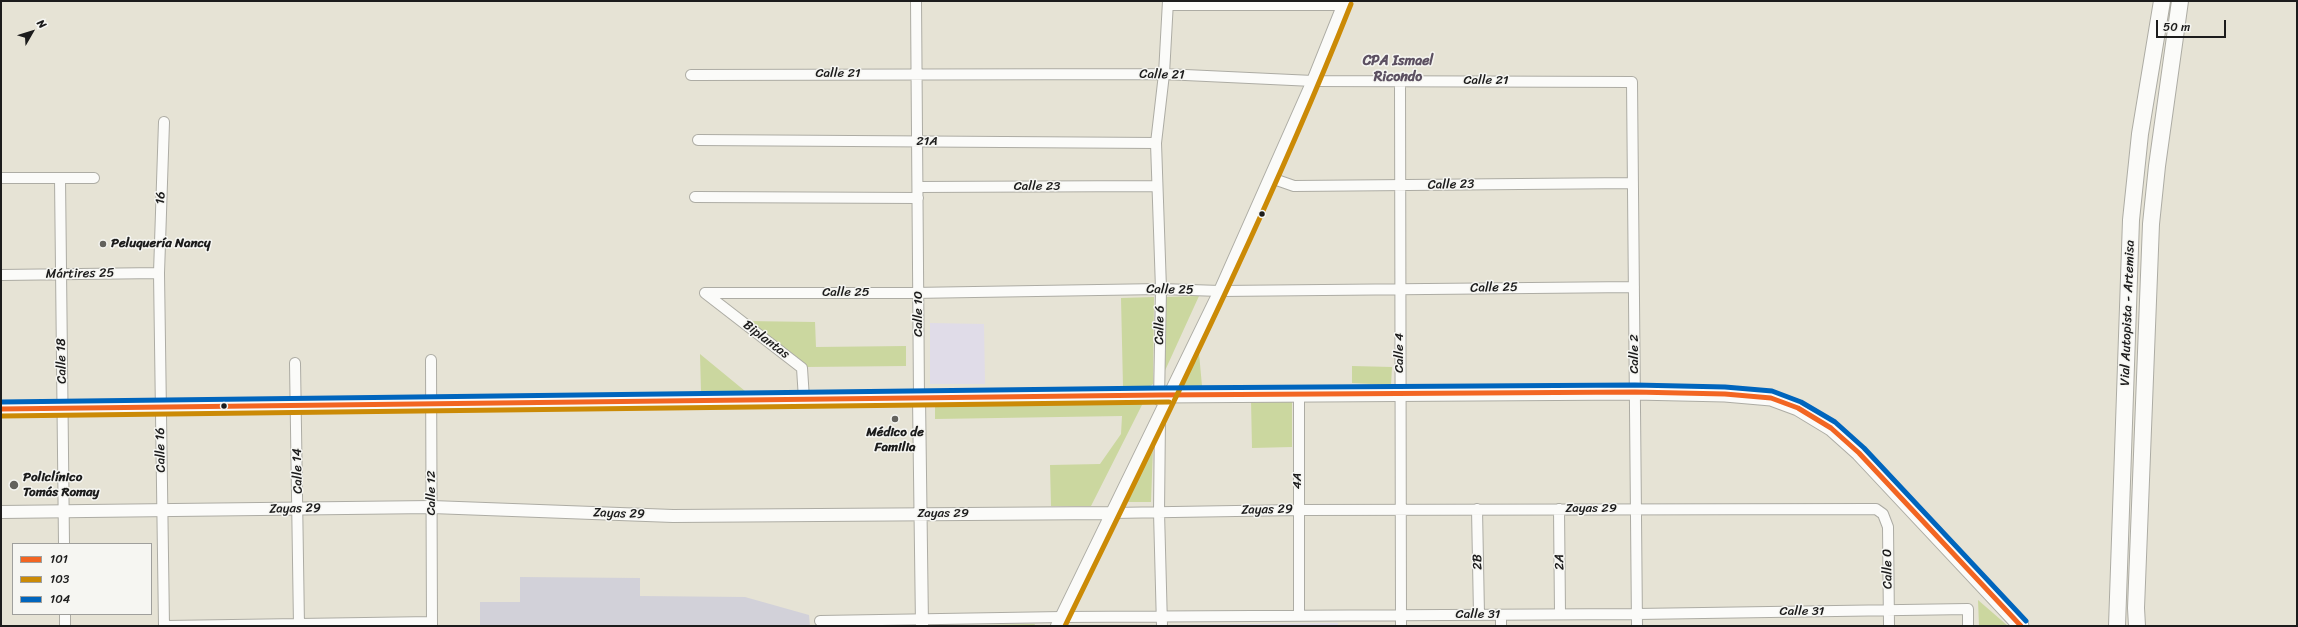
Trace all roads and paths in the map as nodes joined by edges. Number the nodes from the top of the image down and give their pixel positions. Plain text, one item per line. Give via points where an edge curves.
1 (916, 1) edge
2 (2162, 1) edge
3 (2180, 1) edge
4 (1168, 3) edge
5 (1344, 3) edge
6 (916, 73) junction
7 (691, 74) dead end
8 (1164, 74) junction
9 (1313, 81) junction
10 (1400, 81) junction
11 (1632, 82) joint
12 (164, 122) dead end
13 (698, 140) dead end
14 (917, 142) junction
15 (1156, 143) junction
16 (1, 178) edge
17 (60, 178) junction
18 (94, 178) dead end
19 (1271, 178) junction
20 (1633, 183) junction
21 (1157, 186) junction
22 (1400, 186) junction
23 (918, 187) junction
24 (695, 197) dead end
25 (918, 198) junction
26 (159, 273) junction
27 (61, 274) junction
28 (1, 275) edge
29 (1634, 286) junction
30 (1160, 289) junction
31 (1400, 290) junction
32 (1220, 291) junction
33 (705, 293) joint
34 (918, 293) junction
35 (431, 360) dead end
36 (295, 363) dead end
37 (1635, 392) junction
38 (1299, 394) junction
39 (1400, 394) junction
40 (1164, 395) junction
41 (919, 398) junction
42 (804, 399) junction
43 (431, 404) junction
44 (297, 405) junction
45 (160, 407) junction
46 (62, 408) junction
47 (1, 409) edge
48 (1160, 415) junction
49 (432, 507) junction
50 (298, 509) junction
51 (1478, 509) junction
52 (1559, 509) junction
53 (1636, 509) junction
54 (162, 510) junction
55 (1298, 510) junction
56 (1400, 510) junction
57 (1, 512) edge
58 (64, 512) junction
59 (1159, 512) junction
60 (1111, 513) junction
61 (920, 514) junction
62 (1883, 514) joint
63 (64, 543) edge
64 (1889, 611) junction
65 (1501, 614) junction
66 (1560, 614) junction
67 (1637, 614) junction
68 (65, 615) edge
69 (1400, 615) junction
70 (1479, 615) junction
71 (1299, 616) junction
72 (820, 621) dead end
73 (1059, 621) edge
74 (1162, 621) edge
75 (922, 623) edge
76 (432, 624) edge
77 (299, 625) edge
78 (65, 626) edge
79 (165, 626) edge
80 (1400, 626) edge
81 (1501, 626) edge
82 (1637, 626) edge
83 (1889, 626) edge
84 (1968, 626) edge
85 (2021, 626) edge
86 (2117, 626) edge
87 (2137, 626) edge

1 - 6 street, Calle 10
2 - 86 highway, Vial Autopista - Artemisa via 2140,134 2131,220
3 - 87 highway, Vial Autopista - Artemisa via 2151,224
4 - 5 street
4 - 8 street, Calle 6
5 - 9 street
6 - 7 street, Calle 21
6 - 8 street, Calle 21
6 - 14 street, Calle 10
8 - 9 street, Calle 21
8 - 15 street, Calle 6
9 - 10 street, Calle 21
9 - 19 street
10 - 11 street, Calle 21
10 - 22 street, Calle 4
11 - 20 street, Calle 2
12 - 26 street, 16
13 - 14 street, 21A
14 - 15 street, 21A
14 - 23 street, Calle 10
15 - 21 street, Calle 6
16 - 17 street
17 - 18 street
17 - 27 street, Calle 18
19 - 22 street, Calle 23 via 1294,186
19 - 32 street
20 - 22 street, Calle 23
20 - 29 street, Calle 2
21 - 23 street, Calle 23
21 - 30 street, Calle 6
22 - 31 street, Calle 4
23 - 25 street, Calle 10
24 - 25 street
25 - 34 street, Calle 10
26 - 27 street, Mártires 25
26 - 45 street, Calle 16
27 - 28 street, Mártires 25
27 - 46 street, Calle 18
29 - 31 street, Calle 25
29 - 37 street, Calle 2
30 - 32 street, Calle 25
30 - 34 street, Calle 25
30 - 40 street, Calle 6
31 - 32 street, Calle 25
31 - 39 street, Calle 4
32 - 40 street
33 - 34 street, Calle 25
33 - 42 street, Biplantas via 802,368
34 - 41 street, Calle 10
35 - 43 street, Calle 12
36 - 44 street, Calle 14
37 - 39 main road
37 - 53 street, Calle 2
37 - 85 main road via 1771,398 1804,412 1831,428 1859,453
38 - 39 main road
38 - 40 main road
38 - 55 street, 4A
39 - 56 street, Calle 4
40 - 41 main road
40 - 48 street
41 - 42 main road
41 - 61 street, Calle 10
42 - 43 main road
43 - 44 main road
43 - 49 street, Calle 12
44 - 45 main road
44 - 50 street, Calle 14
45 - 46 main road
45 - 54 street, Calle 16
46 - 47 main road
46 - 58 street, Calle 18
48 - 59 street
48 - 60 street
49 - 50 street, Zayas 29
49 - 61 street, Zayas 29 via 673,516
49 - 76 street, Calle 12
50 - 54 street, Zayas 29
50 - 77 street, Calle 14
51 - 52 street, Zayas 29
51 - 56 street, Zayas 29
51 - 70 street, 2B
52 - 53 street, Zayas 29
52 - 66 street, 2A
53 - 62 street, Zayas 29 via 1876,509
53 - 67 street, Calle 2
54 - 58 street, Zayas 29
54 - 79 street, Calle 16
55 - 56 street, Zayas 29
55 - 59 street, Zayas 29
55 - 71 street, 4A
56 - 69 street, Calle 4
57 - 58 street, Zayas 29
58 - 63 street, Calle 18
59 - 60 street, Zayas 29
59 - 74 street
60 - 61 street, Zayas 29
60 - 73 street
61 - 75 street, Calle 10
62 - 64 street, Calle 0 via 1888,527
64 - 67 street, Calle 31
64 - 83 street, Calle 0
64 - 84 street, Calle 31 via 1968,609
65 - 66 street, Calle 31
65 - 70 street, Calle 31
65 - 81 street
66 - 67 street, Calle 31
67 - 82 street, Calle 2
68 - 78 street
69 - 70 street, Calle 31
69 - 71 street, Calle 31
69 - 80 street, Calle 4
71 - 74 street, Calle 31
72 - 75 street, Calle 31
73 - 74 street, Calle 31
73 - 75 street, Calle 31
76 - 77 street
77 - 79 street

